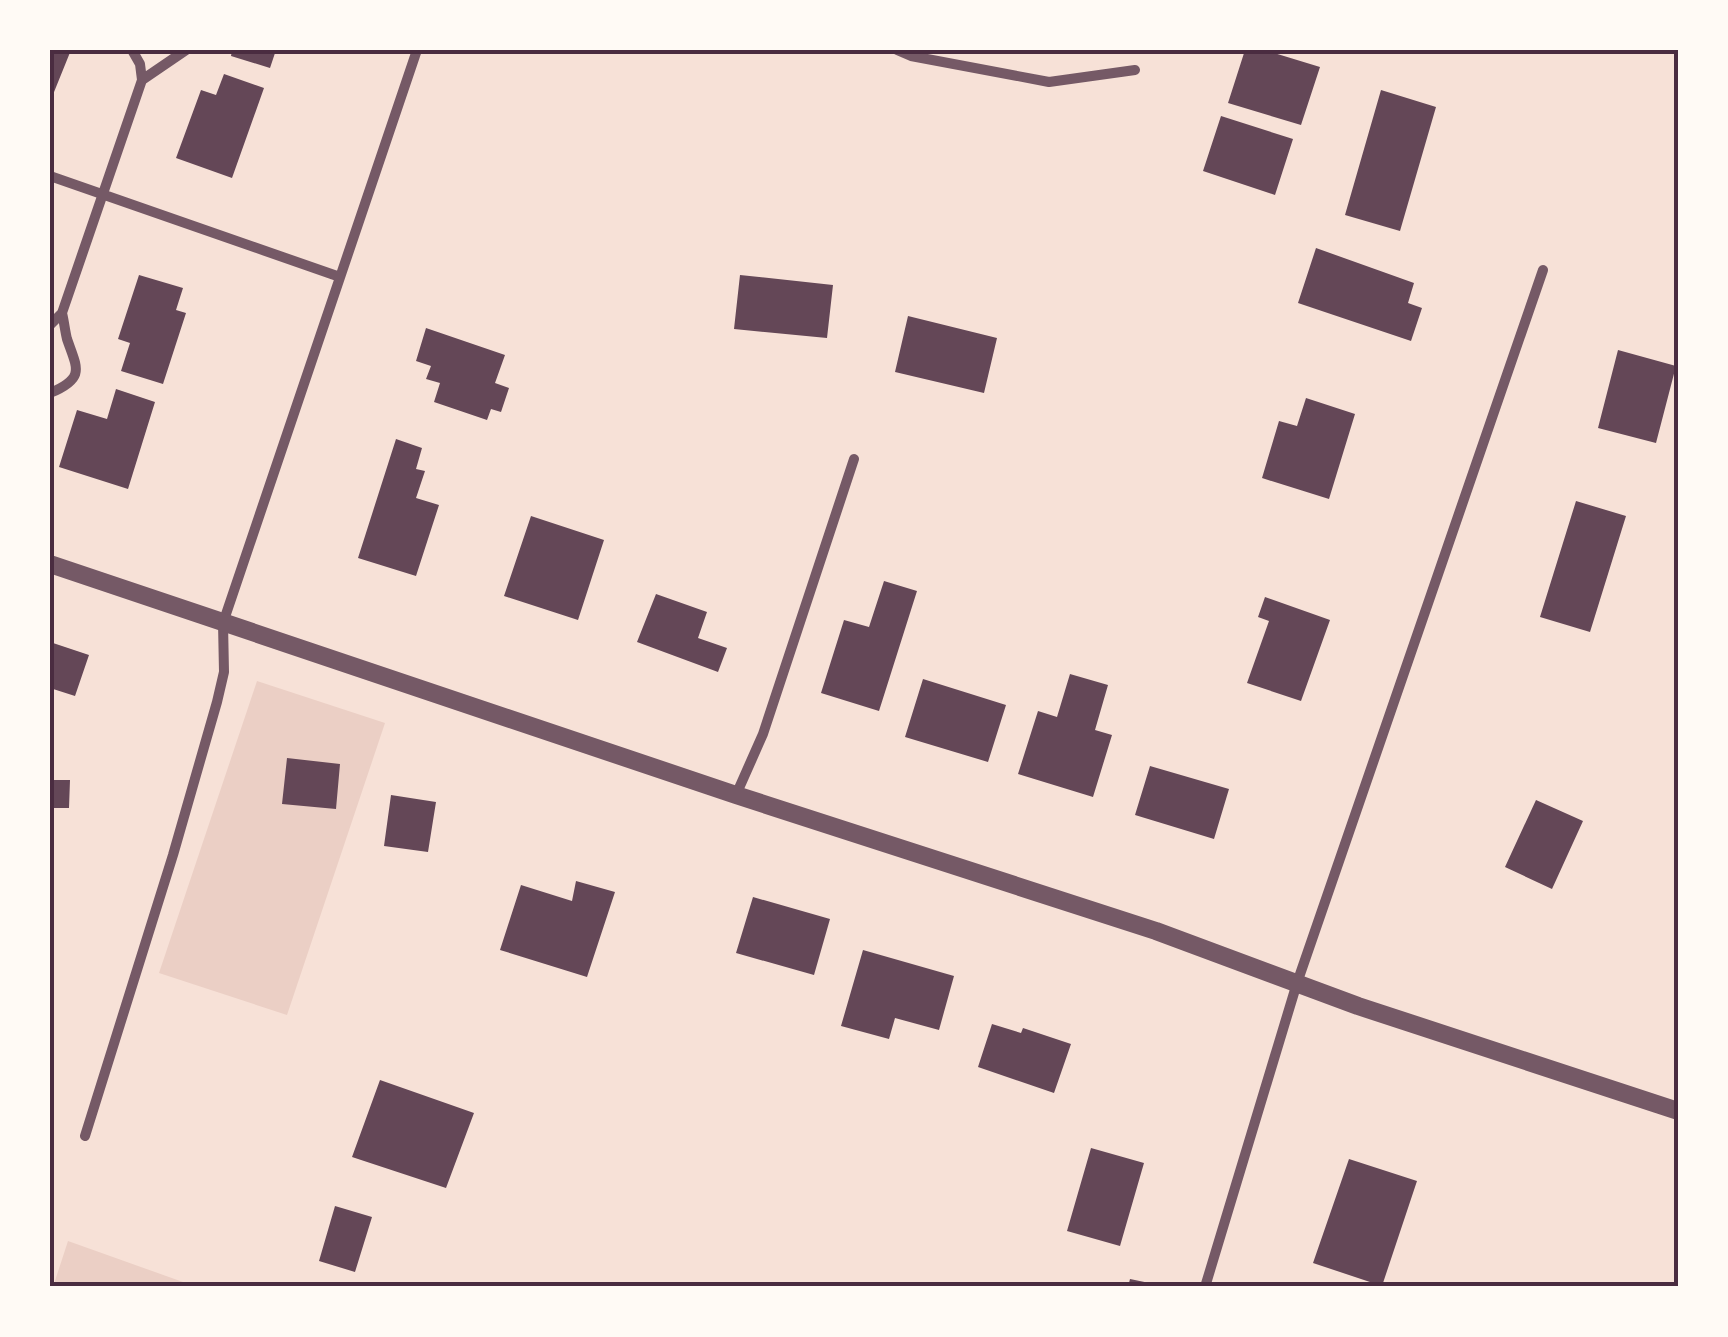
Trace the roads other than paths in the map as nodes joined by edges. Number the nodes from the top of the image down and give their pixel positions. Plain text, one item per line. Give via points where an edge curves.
1 (132, 50) edge
2 (186, 50) edge
3 (416, 50) edge
4 (897, 50) edge
5 (1135, 70) dead end
6 (142, 80) junction
7 (50, 176) edge
8 (103, 194) junction
9 (1543, 270) dead end
10 (340, 277) junction
11 (62, 313) junction
12 (50, 325) edge
13 (50, 393) edge
14 (854, 459) dead end
15 (50, 564) edge
16 (223, 623) junction
17 (736, 795) junction
18 (1297, 982) junction
19 (1678, 1111) edge
20 (85, 1136) dead end
21 (1205, 1287) edge

1 - 6 street
2 - 6 street
3 - 10 street
4 - 5 street via 1049,82
6 - 8 street
7 - 8 street
8 - 10 street
8 - 11 street
9 - 18 street
10 - 16 street
11 - 12 street
11 - 13 street via 78,358 76,374
14 - 17 street via 763,734
15 - 16 street
16 - 17 street
16 - 20 street via 217,702
17 - 18 street
18 - 19 street
18 - 21 street

